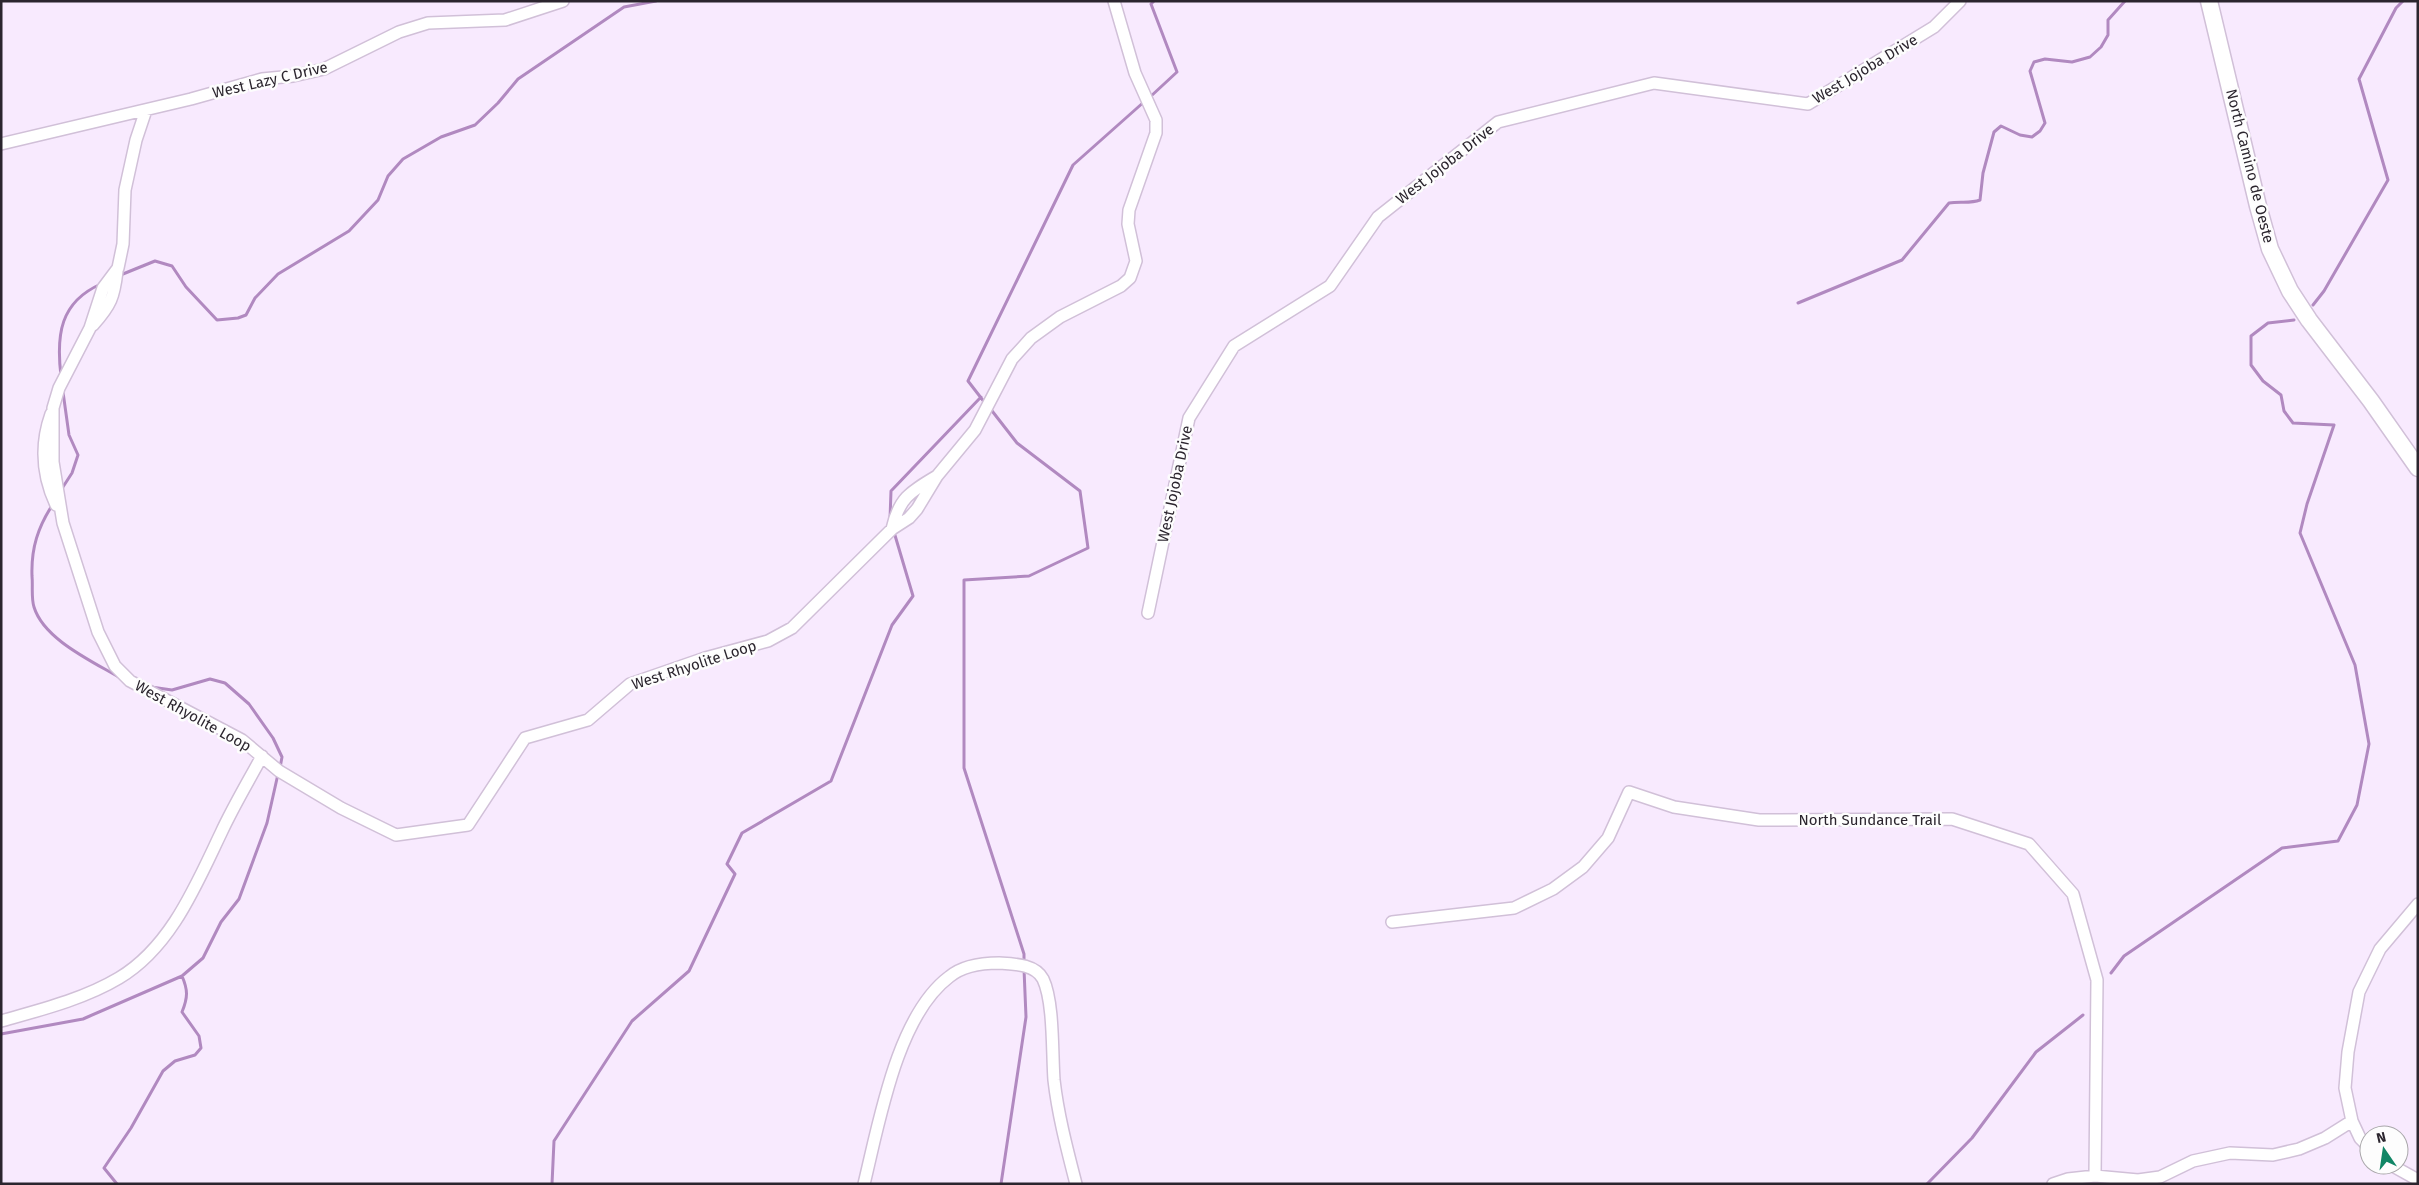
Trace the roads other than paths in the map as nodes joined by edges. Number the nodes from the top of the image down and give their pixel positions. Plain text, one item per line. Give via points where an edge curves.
1 (563, 1) edge
2 (1114, 1) edge
3 (1960, 1) edge
4 (2209, 1) edge
5 (146, 110) junction
6 (1, 144) edge
7 (2418, 468) edge
8 (938, 476) junction
9 (892, 529) junction
10 (1148, 613) dead end
11 (262, 756) junction
12 (2418, 904) edge
13 (1392, 922) dead end
14 (1, 1022) edge
15 (2352, 1121) junction
16 (2359, 1136) edge
17 (2095, 1176) junction
18 (864, 1184) edge
19 (1076, 1184) edge
20 (2053, 1184) edge

1 - 5 street, West Lazy C Drive via 506,20 428,24 399,32 324,69 262,79
2 - 8 street, West Rhyolite Loop via 1135,74 1156,120 1156,133 1128,210 1136,261 1134,270 1121,286 1060,317 1031,338 1012,359 966,443
3 - 10 street, West Jojoba Drive via 1934,27 1808,104 1654,83 1498,122 1378,217 1330,286 1234,346 1189,418
4 - 7 street, North Camino de Oeste via 2270,249 2290,291 2309,320
5 - 6 street, West Lazy C Drive
5 - 11 street, West Rhyolite Loop via 126,190 123,244 118,268 103,288 90,328 59,388 53,408 52,462 63,523 91,614 115,666 130,681 242,740
8 - 9 street, West Rhyolite Loop via 917,509
8 - 9 street, West Rhyolite Loop via 908,494 900,504
9 - 11 street, West Rhyolite Loop via 792,628 768,641 705,658 630,684 588,720 525,738 468,825 396,835 341,808 279,771
11 - 14 street via 201,877 173,924 154,948 120,978
12 - 15 street via 2380,949 2359,992 2345,1088
13 - 17 street, North Sundance Trail via 1514,908 1553,889 1583,867 1608,838 1629,792 1674,807 1759,820 1952,819 2029,844 2073,894 2097,980
15 - 16 street
15 - 17 street via 2325,1138 2273,1155 2230,1153 2193,1161 2160,1177 2145,1179
17 - 20 street
18 - 19 street via 882,1109 901,1050 930,994 949,976 964,968 987,963 1017,964 1034,969 1042,977 1048,992 1060,1119

